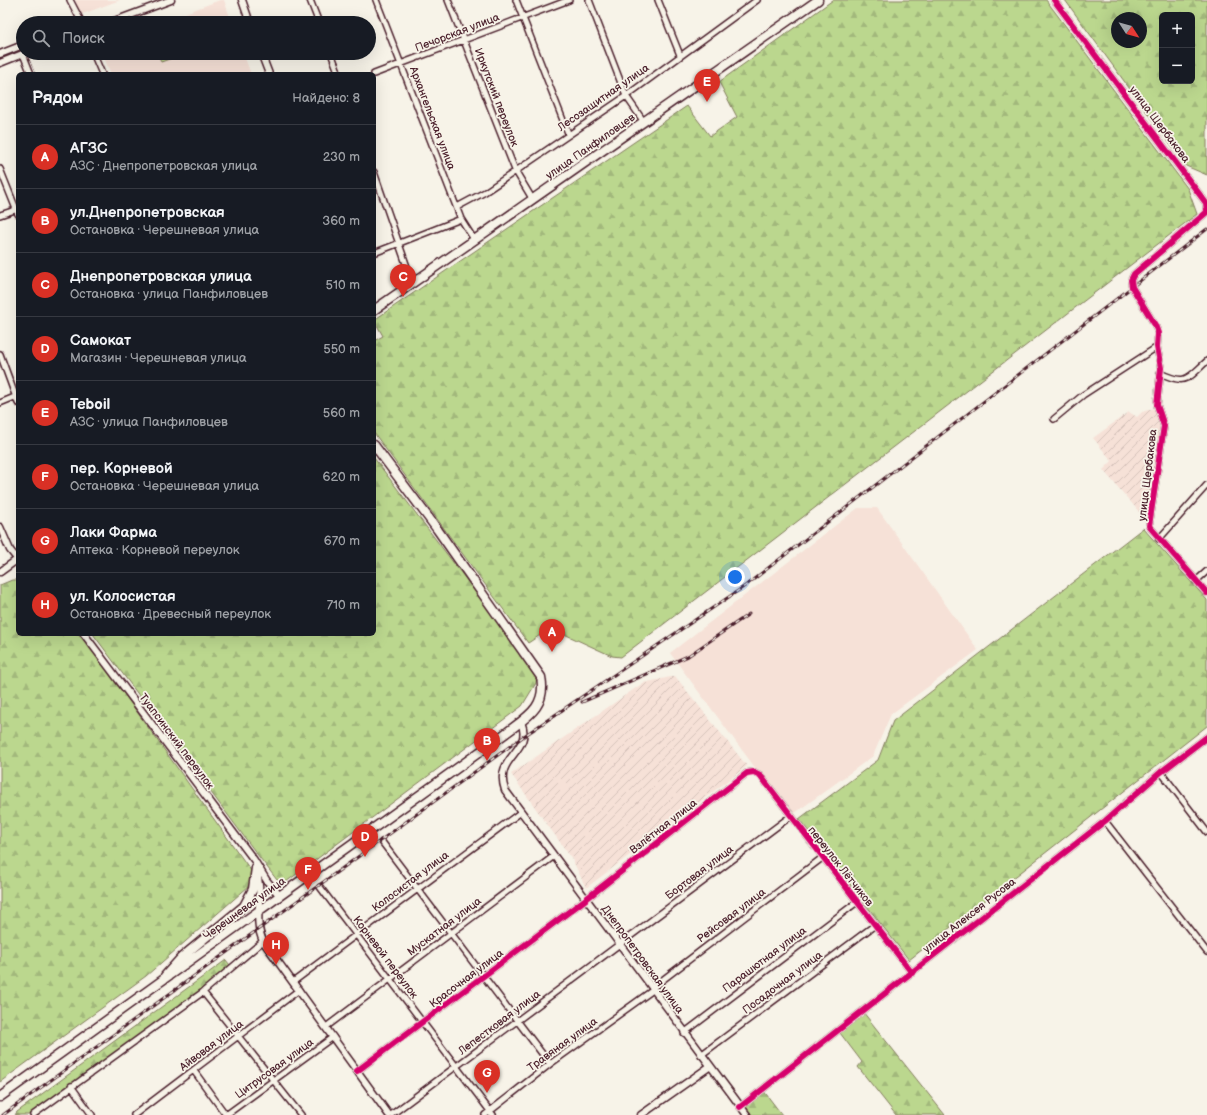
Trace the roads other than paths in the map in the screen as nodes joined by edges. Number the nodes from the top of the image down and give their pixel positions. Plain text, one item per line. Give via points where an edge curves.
1 (70, 0) edge
2 (171, 0) edge
3 (242, 0) edge
4 (310, 0) edge
5 (376, 0) edge
6 (448, 0) edge
7 (516, 0) edge
8 (569, 0) edge
9 (589, 0) edge
10 (658, 0) edge
11 (757, 0) edge
12 (818, 0) edge
13 (1054, 0) edge
14 (78, 16) edge
15 (127, 16) edge
16 (248, 16) edge
17 (316, 16) edge
18 (524, 18) junction
19 (464, 40) junction
20 (16, 48) edge
21 (0, 54) edge
22 (680, 55) junction
23 (16, 56) edge
24 (27, 60) edge
25 (97, 60) edge
26 (264, 60) edge
27 (334, 60) edge
28 (0, 63) edge
29 (401, 64) junction
30 (31, 72) edge
31 (101, 72) edge
32 (268, 72) edge
33 (338, 72) edge
34 (376, 73) edge
35 (626, 96) junction
36 (644, 122) junction
37 (568, 133) junction
38 (0, 169) edge
39 (515, 170) junction
40 (376, 178) edge
41 (533, 200) junction
42 (457, 207) junction
43 (16, 209) edge
44 (16, 211) edge
45 (1207, 212) edge
46 (0, 215) edge
47 (461, 219) junction
48 (474, 241) junction
49 (399, 243) junction
50 (376, 252) edge
51 (413, 284) junction
52 (376, 309) edge
53 (1157, 347) junction
54 (0, 354) edge
55 (1207, 361) edge
56 (1160, 373) junction
57 (16, 394) edge
58 (16, 396) edge
59 (0, 403) edge
60 (1054, 419) dead end
61 (376, 448) edge
62 (1207, 485) edge
63 (0, 527) edge
64 (1159, 539) junction
65 (16, 558) edge
66 (16, 561) edge
67 (1207, 571) edge
68 (0, 572) edge
69 (1196, 581) junction
70 (1207, 593) edge
71 (85, 636) edge
72 (521, 722) junction
73 (1207, 737) edge
74 (754, 772) joint
75 (1161, 772) junction
76 (521, 812) junction
77 (790, 816) junction
78 (1105, 821) junction
79 (1207, 832) edge
80 (382, 842) dead end
81 (554, 856) junction
82 (822, 858) junction
83 (255, 864) junction
84 (320, 887) dead end
85 (416, 889) junction
86 (280, 896) junction
87 (586, 899) junction
88 (857, 902) junction
89 (259, 912) junction
90 (875, 925) junction
91 (451, 933) junction
92 (357, 934) junction
93 (263, 941) junction
94 (619, 945) junction
95 (1207, 952) edge
96 (912, 973) junction
97 (484, 977) junction
98 (390, 979) junction
99 (161, 982) junction
100 (293, 982) junction
101 (652, 989) junction
102 (299, 990) junction
103 (204, 992) junction
104 (517, 1021) junction
105 (423, 1022) junction
106 (326, 1027) junction
107 (684, 1033) junction
108 (239, 1036) junction
109 (333, 1037) junction
110 (701, 1055) junction
111 (550, 1064) junction
112 (456, 1066) junction
113 (709, 1067) junction
114 (194, 1071) junction
115 (357, 1071) junction
116 (273, 1080) junction
117 (71, 1086) junction
118 (0, 1097) edge
119 (740, 1107) junction
120 (492, 1113) edge
121 (33, 1115) edge
122 (92, 1115) edge
123 (134, 1115) edge
124 (226, 1115) edge
125 (301, 1115) edge
126 (390, 1115) edge
127 (485, 1115) edge
128 (641, 1115) edge
129 (747, 1115) edge

1 - 14 street
2 - 15 street
3 - 16 street
4 - 17 street
5 - 29 street, Архангельская улица
6 - 19 street, Иркутский переулок
7 - 18 street
8 - 18 street, Печорская улица
9 - 35 street
10 - 22 street
11 - 22 street, Лесозащитная улица
12 - 36 main road, улица Панфиловцев
13 - 45 street, улица Щербакова via 1206,203
18 - 19 street, Печорская улица
18 - 37 street
19 - 29 street, Печорская улица
19 - 39 street, Иркутский переулок
20 - 21 street
22 - 35 street, Лесозащитная улица
23 - 28 street
24 - 30 street
25 - 31 street
26 - 32 street
27 - 33 street
29 - 34 street, Печорская улица
29 - 42 street, Архангельская улица
35 - 36 street
35 - 37 street, Лесозащитная улица
36 - 41 main road, улица Панфиловцев
37 - 39 street, Лесозащитная улица
38 - 43 street
39 - 41 street, Иркутский переулок
39 - 42 street, Лесозащитная улица via 485,192
40 - 49 street
41 - 48 main road, улица Панфиловцев
42 - 47 street, Архангельская улица
44 - 46 street
45 - 53 street, улица Щербакова via 1134,274 1131,280 1132,287 1155,324 1158,334
47 - 48 street, Архангельская улица
47 - 49 street
48 - 51 main road, улица Панфиловцев
49 - 50 street
49 - 51 street
51 - 52 main road, улица Панфиловцев
53 - 56 street, улица Щербакова
53 - 60 street via 1083,394
54 - 57 street
55 - 56 street via 1188,378 1178,380
56 - 64 street, улица Щербакова via 1157,405 1164,426 1149,526
58 - 59 street
61 - 72 main road via 541,676 543,687 538,704
62 - 64 street
63 - 65 street
64 - 69 street, улица Щербакова
66 - 68 street
67 - 69 street
69 - 70 street, улица Щербакова
71 - 83 street, Туапсинский переулок
72 - 76 street, Днепропетровская улица via 524,736 522,744 505,766 502,780 505,790
72 - 86 main road, Черешневая улица
73 - 75 street, улица Алексея Русова
74 - 77 street, переулок Лётчиков via 760,776
74 - 87 street, Взлётная улица via 747,773
75 - 78 street, улица Алексея Русова
75 - 79 street
76 - 81 street, Днепропетровская улица
76 - 85 street, Колосистая улица
77 - 82 street, переулок Лётчиков
77 - 94 street, Бортовая улица
78 - 95 street
78 - 96 street, улица Алексея Русова
80 - 85 street
81 - 87 street, Днепропетровская улица
81 - 91 street, Мускатная улица
82 - 88 street, переулок Лётчиков
82 - 101 street, Рейсовая улица
83 - 86 street, Туапсинский переулок
83 - 89 street, Туапсинский переулок via 260,887
83 - 99 main road via 253,889 244,906 182,957
84 - 92 street, Корневой переулок
85 - 91 street
85 - 92 street, Колосистая улица
86 - 89 main road, Черешневая улица
87 - 94 street, Днепропетровская улица
87 - 97 street, Красочная улица
88 - 90 street, переулок Лётчиков
88 - 107 street, Парашютная улица
89 - 93 street, Туапсинский переулок via 258,930
89 - 99 main road, Черешневая улица
90 - 96 street, переулок Лётчиков
90 - 110 street, Посадочная улица
91 - 97 street
91 - 98 street, Мускатная улица
92 - 98 street, Корневой переулок
92 - 100 street, Колосистая улица
93 - 100 street, Туапсинский переулок
93 - 103 street
94 - 101 street, Днепропетровская улица
94 - 104 street, Лепестковая улица
96 - 119 street, улица Алексея Русова
97 - 104 street
97 - 105 street, Красочная улица
98 - 105 street, Корневой переулок
98 - 106 street, Мускатная улица
99 - 118 main road, Черешневая улица
100 - 102 street, Туапсинский переулок
101 - 107 street, Днепропетровская улица
101 - 111 street, Травяная улица
102 - 106 street, Туапсинский переулок
102 - 108 street, Айвовая улица
103 - 108 street
103 - 117 street
104 - 111 street
104 - 112 street, Лепестковая улица
105 - 112 street, Корневой переулок
105 - 115 street, Красочная улица
106 - 109 street, Туапсинский переулок
107 - 110 street, Днепропетровская улица
108 - 114 street, Айвовая улица
108 - 116 street
109 - 115 street, Туапсинский переулок
109 - 116 street, Цитрусовая улица
110 - 113 street, Днепропетровская улица
111 - 120 street, Травяная улица
112 - 120 street, Корневой переулок
112 - 126 street, Лепестковая улица
113 - 119 street, Днепропетровская улица
113 - 128 street
114 - 123 street, Айвовая улица
114 - 124 street
115 - 126 street, Туапсинский переулок
116 - 124 street, Цитрусовая улица
116 - 125 street
117 - 121 street
117 - 122 street
119 - 129 street, Днепропетровская улица
120 - 127 street, Травяная улица

